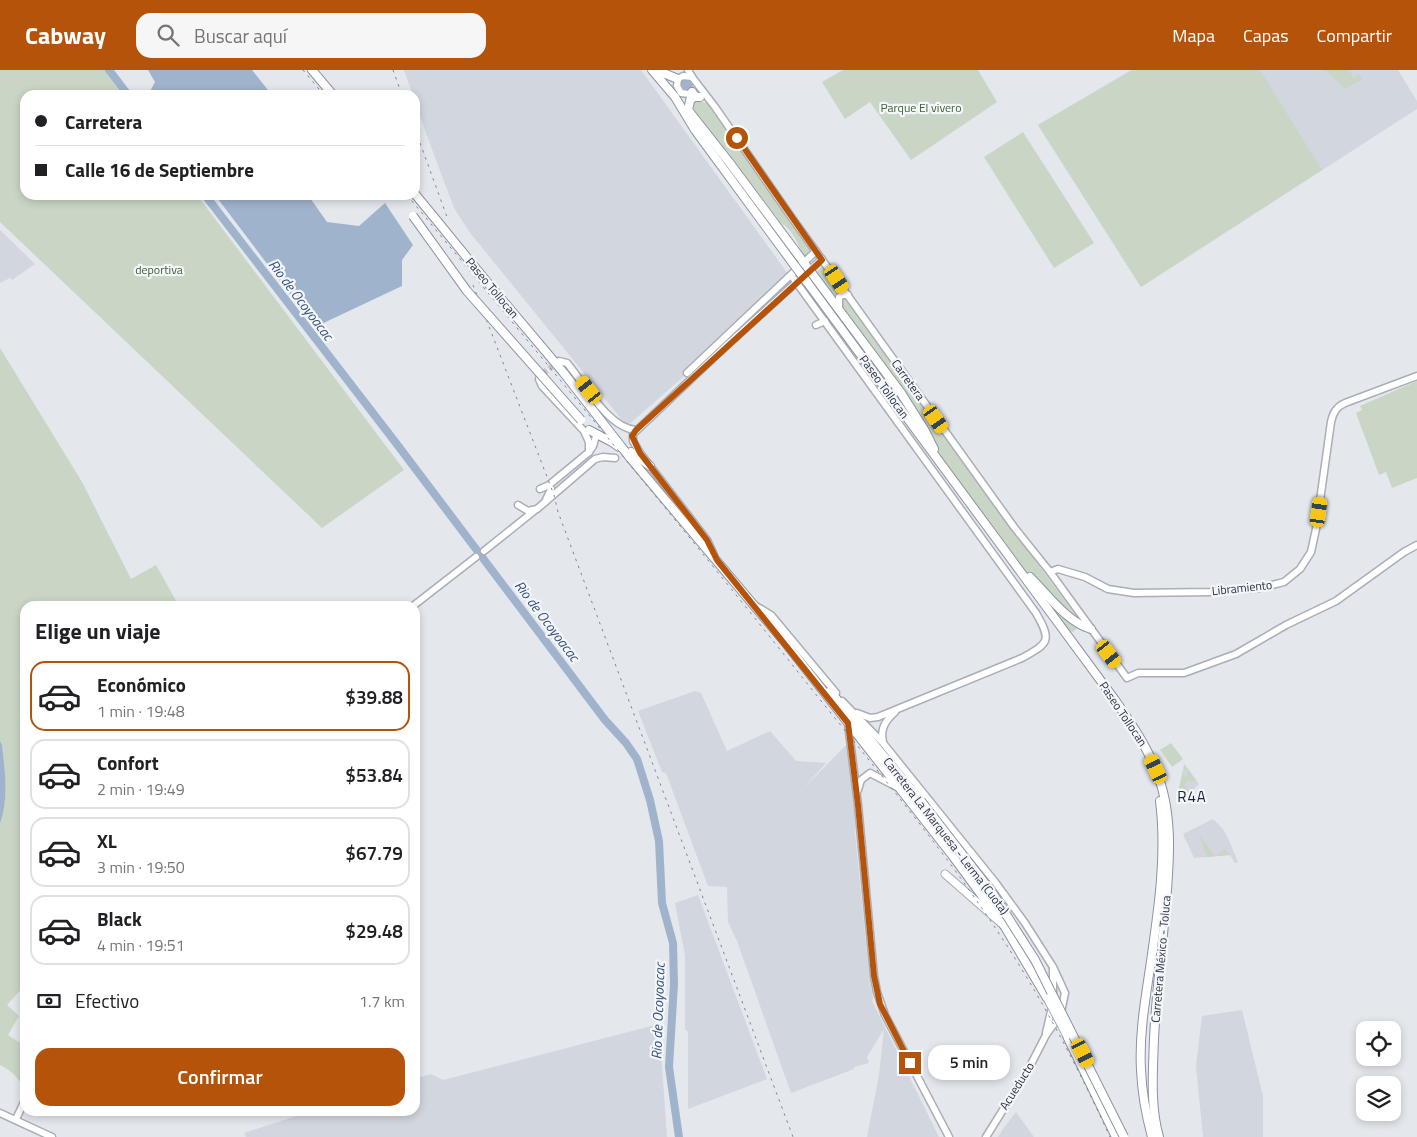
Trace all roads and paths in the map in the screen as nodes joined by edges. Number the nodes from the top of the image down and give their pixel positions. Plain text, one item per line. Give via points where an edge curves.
1 (312, 70) edge
2 (654, 70) edge
3 (688, 70) edge
4 (681, 75) edge
5 (693, 79) junction
6 (329, 90) edge
7 (691, 96) junction
8 (700, 97) joint
9 (711, 102) junction
10 (420, 200) edge
11 (413, 216) dead end
12 (816, 251) junction
13 (822, 260) junction
14 (804, 264) junction
15 (809, 272) junction
16 (791, 275) junction
17 (784, 282) junction
18 (797, 282) junction
19 (790, 289) junction
20 (848, 295) junction
21 (839, 308) junction
22 (825, 321) junction
23 (816, 325) dead end
24 (559, 361) dead end
25 (707, 364) junction
26 (542, 374) dead end
27 (1417, 376) edge
28 (589, 430) junction
29 (636, 430) junction
30 (596, 436) joint
31 (622, 444) junction
32 (589, 452) junction
33 (615, 458) dead end
34 (632, 459) junction
35 (650, 466) junction
36 (943, 467) junction
37 (540, 489) dead end
38 (551, 489) dead end
39 (544, 503) junction
40 (537, 509) junction
41 (521, 521) junction
42 (1417, 545) edge
43 (484, 551) dead end
44 (1005, 552) junction
45 (476, 557) dead end
46 (717, 560) junction
47 (1050, 572) junction
48 (419, 601) edge
49 (752, 604) junction
50 (1091, 630) junction
51 (799, 660) junction
52 (902, 707) junction
53 (854, 712) junction
54 (848, 723) junction
55 (883, 744) junction
56 (1160, 781) junction
57 (901, 789) junction
58 (857, 796) junction
59 (945, 874) dead end
60 (1006, 927) junction
61 (1053, 967) junction
62 (1047, 998) joint
63 (1046, 1035) junction
64 (1067, 1036) joint
65 (0, 1113) edge
66 (20, 1115) edge
67 (18, 1121) junction
68 (52, 1137) edge
69 (949, 1137) edge
70 (986, 1137) edge
71 (1116, 1137) edge
72 (1124, 1137) edge
73 (1152, 1137) edge
74 (1159, 1137) edge

1 - 6 highway
2 - 4 highway
2 - 36 highway, Paseo Tollocan, bridge
3 - 5 main road, Carretera
4 - 5 main road
4 - 7 main road via 677,83 680,91
5 - 7 main road via 695,89
5 - 9 main road, Carretera
7 - 8 highway
7 - 14 highway via 688,110
8 - 9 main road
9 - 12 main road, Carretera
10 - 31 highway, Paseo Tollocan, bridge
11 - 28 highway, bridge via 467,291
12 - 13 main road, Carretera
12 - 14 main road
13 - 15 main road
13 - 20 main road, Carretera
14 - 15 highway
14 - 16 main road
15 - 18 main road
15 - 21 highway
16 - 17 main road
16 - 18 main road
17 - 19 main road
17 - 25 main road via 689,372
18 - 19 main road
18 - 22 main road
19 - 25 main road
20 - 21 main road via 839,298
20 - 47 main road, Carretera via 1014,527
21 - 36 highway via 901,393
22 - 23 main road
22 - 52 main road via 1036,612 1046,633 1044,644 1022,658
24 - 29 main road via 567,363 613,420 626,429
25 - 29 main road
26 - 32 main road via 539,379 542,386 584,431
27 - 47 main road, Libramiento via 1346,403 1335,411 1311,552 1300,569 1284,582 1260,588 1211,592 1134,593 1108,589 1085,576 1058,569
28 - 30 highway
28 - 34 highway via 612,442
29 - 35 main road via 633,441
30 - 32 main road
31 - 34 highway, Paseo Tollocan
31 - 35 highway
32 - 37 main road
33 - 39 main road via 595,459
34 - 46 highway, Paseo Tollocan
35 - 46 main road via 707,540
36 - 44 highway, Paseo Tollocan
38 - 39 main road
39 - 40 main road
40 - 41 main road
40 - 41 main road via 528,511 518,505
41 - 43 main road
42 - 50 main road, Carretera via 1336,601 1236,654 1184,673 1138,673 1128,678
44 - 50 highway via 1071,619
44 - 56 highway, Paseo Tollocan via 1139,735
45 - 48 main road
46 - 49 highway, Paseo Tollocan
47 - 50 main road, Carretera
49 - 51 highway, Paseo Tollocan
49 - 53 main road via 771,615
51 - 54 highway
51 - 72 highway, Carretera La Marquesa - Lerma (Cuota), bridge via 817,676 890,762 993,894 1035,960
52 - 53 main road via 870,718
52 - 55 main road via 883,725
53 - 55 main road
54 - 57 highway
54 - 58 main road
55 - 61 main road via 995,882
56 - 73 highway via 1162,862 1141,1068
56 - 74 highway, Carretera México - Toluca via 1170,852 1154,1030 1155,1122
57 - 58 main road via 870,773 861,780
57 - 60 highway
58 - 69 main road via 877,992 890,1025
59 - 60 main road
60 - 62 highway
61 - 63 main road via 1052,1011
61 - 63 main road via 1065,992 1061,1012
62 - 64 main road, bridge
63 - 70 main road, Acueducto
64 - 71 highway
65 - 67 main road
66 - 67 main road
67 - 68 main road

